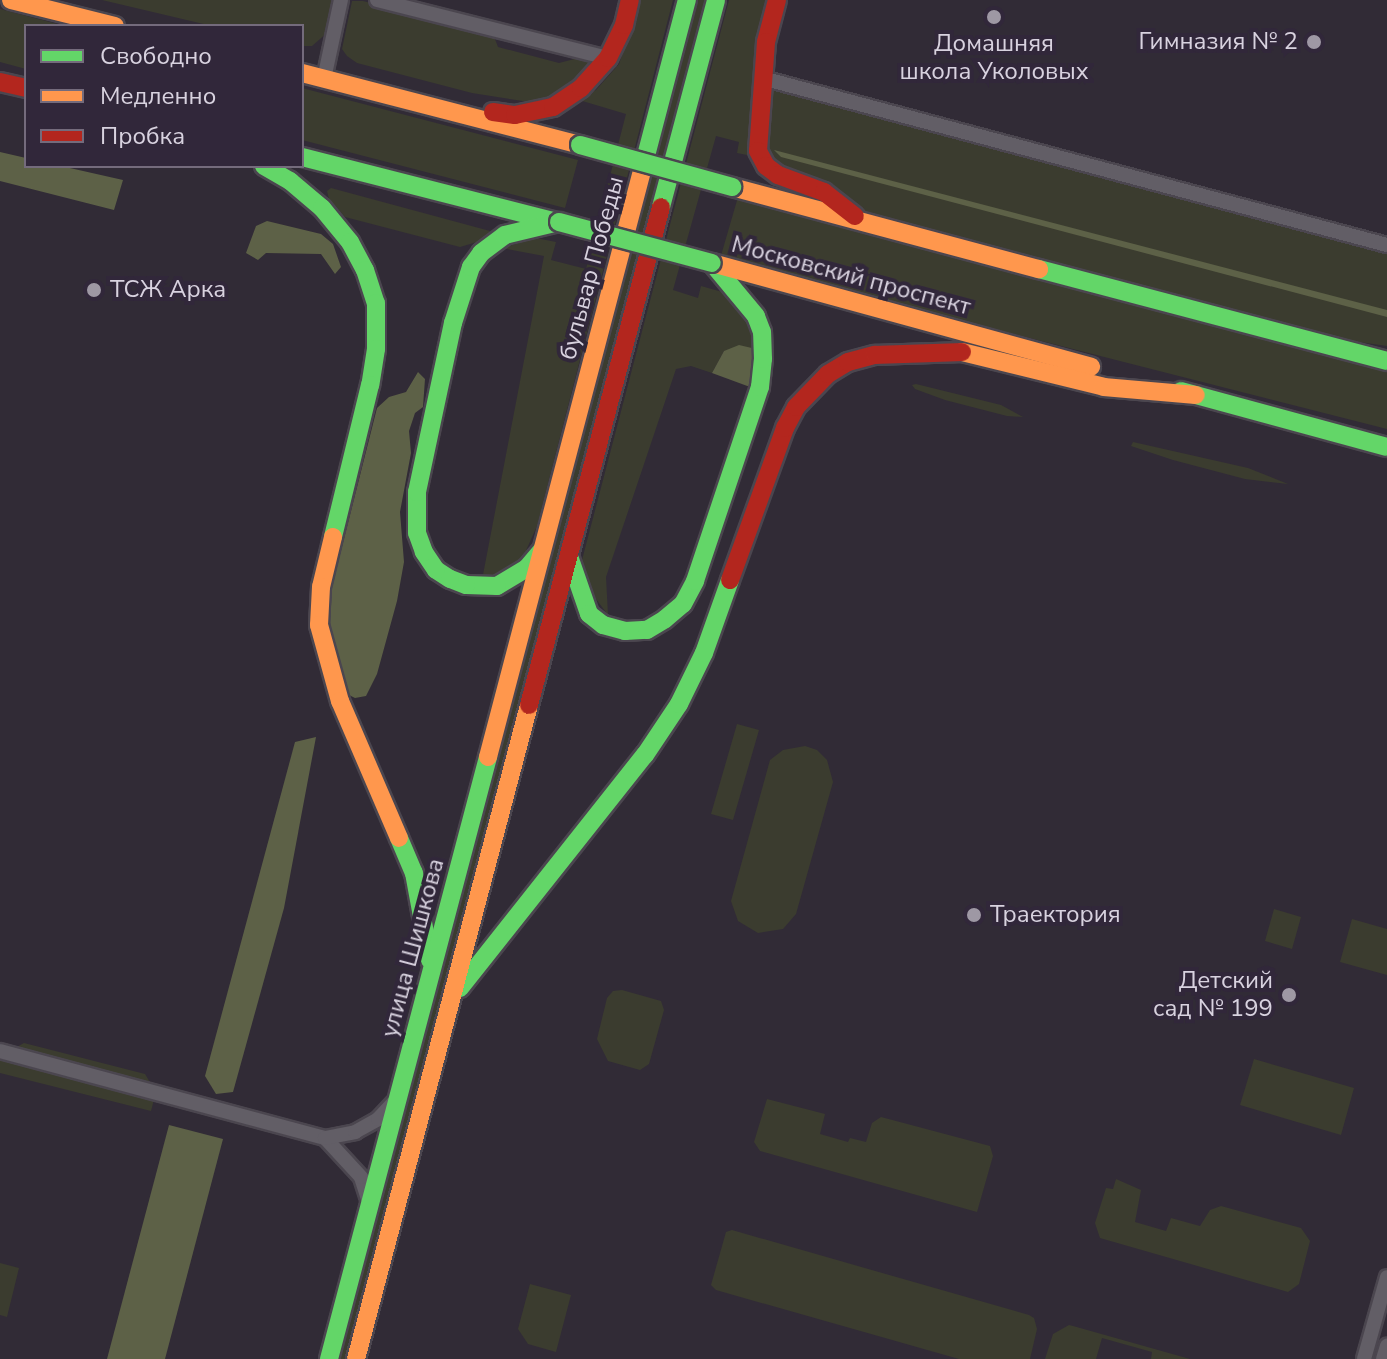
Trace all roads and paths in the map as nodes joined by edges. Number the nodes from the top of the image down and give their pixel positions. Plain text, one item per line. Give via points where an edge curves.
1 (11, 0) edge
2 (341, 0) edge
3 (377, 0) edge
4 (630, 0) edge
5 (687, 0) edge
6 (716, 0) edge
7 (777, 0) edge
8 (107, 24) edge
9 (608, 58) junction
10 (304, 74) edge
11 (762, 78) junction
12 (324, 79) junction
13 (0, 82) edge
14 (24, 88) edge
15 (440, 107) junction
16 (304, 158) edge
17 (267, 168) edge
18 (559, 222) junction
19 (865, 224) junction
20 (1387, 245) edge
21 (712, 263) junction
22 (1387, 361) edge
23 (1196, 395) junction
24 (1387, 447) edge
25 (543, 549) junction
26 (569, 556) junction
27 (432, 971) junction
28 (448, 1007) junction
29 (0, 1051) edge
30 (399, 1097) junction
31 (325, 1138) junction
32 (370, 1204) junction
33 (1387, 1277) edge
34 (1387, 1346) edge
35 (329, 1359) edge
36 (356, 1359) edge
37 (1364, 1359) edge
38 (1383, 1359) edge

1 - 8 main road
2 - 12 street
3 - 9 street
4 - 9 main road
5 - 25 main road, бульвар Победы
6 - 26 main road
7 - 11 main road
9 - 15 main road via 581,88 553,107 515,115
10 - 12 main road
11 - 19 main road via 757,135 766,166 824,192
11 - 20 street
12 - 15 main road
13 - 14 main road
15 - 19 main road, bridge
16 - 18 main road, Московский проспект
17 - 27 main road via 322,208 350,242 376,303 370,385 321,587 319,625 340,701 414,873
18 - 21 main road, Московский проспект, bridge
18 - 25 main road via 505,235 471,267 453,323 417,492 417,533 424,552 450,579 497,586 527,568
19 - 22 main road
21 - 23 main road, Московский проспект
21 - 26 main road via 756,316 763,359 760,387 695,581 683,604 665,619 647,630 625,631 589,614
23 - 24 main road, Московский проспект
23 - 28 main road via 1104,387 972,353 940,351 875,355 828,374 796,407 785,428 704,653 679,704
25 - 27 main road, улица Шишкова
26 - 28 main road, улица Шишкова
27 - 30 main road, улица Шишкова
28 - 36 main road, улица Шишкова
29 - 31 street
30 - 31 street via 378,1119 355,1132
30 - 32 main road, улица Шишкова
31 - 32 street via 361,1177
32 - 35 main road, улица Шишкова
33 - 37 street
34 - 38 street

